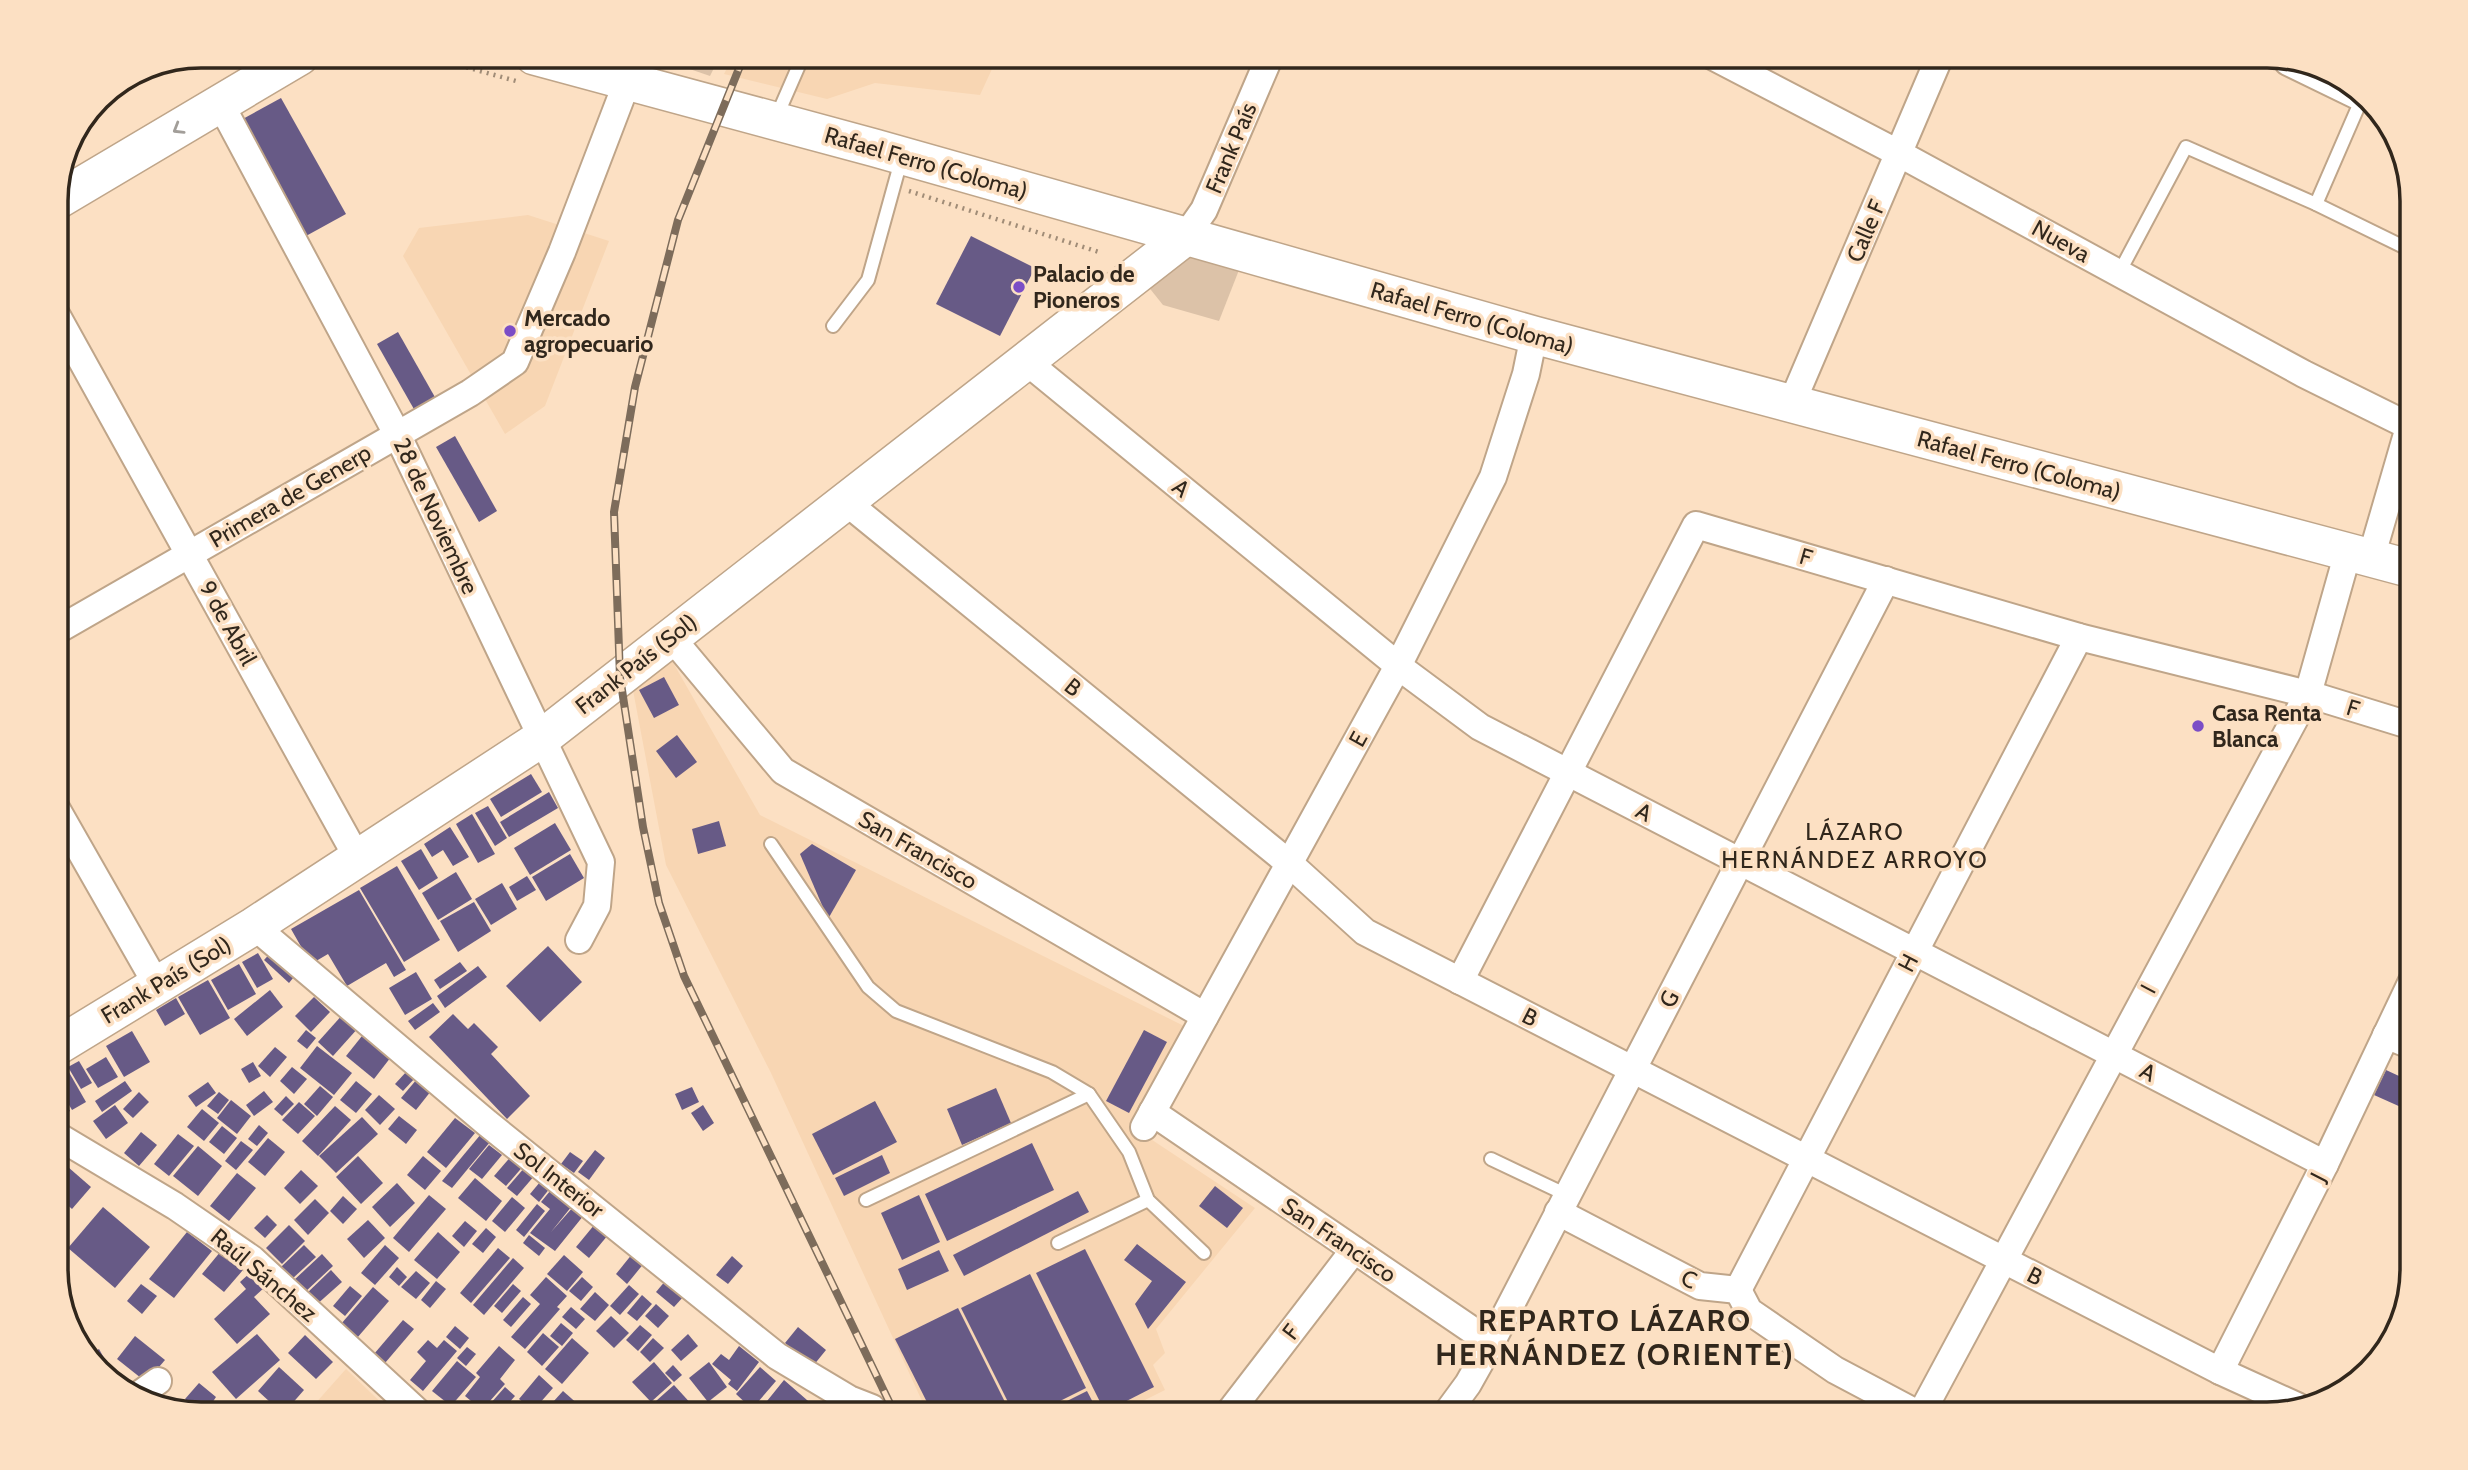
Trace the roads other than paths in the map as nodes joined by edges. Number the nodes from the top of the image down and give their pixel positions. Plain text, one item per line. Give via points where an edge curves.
1 (277, 68) edge
2 (581, 68) edge
3 (798, 68) edge
4 (1265, 68) edge
5 (1735, 68) edge
6 (1935, 68) edge
7 (627, 82) junction
8 (220, 103) junction
9 (2359, 105) edge
10 (775, 121) junction
11 (1900, 154) junction
12 (902, 156) junction
13 (69, 193) edge
14 (2316, 204) junction
15 (1185, 237) junction
16 (2399, 245) edge
17 (2119, 273) junction
18 (833, 326) dead end
19 (1534, 335) junction
20 (69, 337) edge
21 (1027, 362) junction
22 (1791, 405) junction
23 (2399, 417) edge
24 (397, 434) junction
25 (2399, 453) edge
26 (846, 502) junction
27 (190, 553) junction
28 (2360, 555) junction
29 (2399, 566) edge
30 (1886, 580) junction
31 (69, 623) edge
32 (671, 637) junction
33 (2079, 637) junction
34 (1398, 666) junction
35 (2308, 694) junction
36 (2399, 722) edge
37 (542, 738) junction
38 (1568, 773) junction
39 (69, 831) edge
40 (771, 844) dead end
41 (358, 859) junction
42 (1742, 863) junction
43 (1290, 864) junction
44 (254, 926) junction
45 (579, 940) dead end
46 (1914, 951) junction
47 (1460, 981) junction
48 (157, 985) junction
49 (2400, 1006) edge
50 (1205, 1016) junction
51 (2386, 1035) junction
52 (69, 1038) edge
53 (2400, 1041) edge
54 (2113, 1054) junction
55 (1632, 1069) junction
56 (1089, 1094) junction
57 (1148, 1120) junction
58 (69, 1143) edge
59 (1129, 1152) junction
60 (1491, 1159) dead end
61 (1807, 1159) junction
62 (2325, 1164) junction
63 (866, 1200) dead end
64 (1148, 1200) junction
65 (1562, 1203) junction
66 (1058, 1243) dead end
67 (1354, 1250) junction
68 (1204, 1252) dead end
69 (2002, 1259) junction
70 (1738, 1290) junction
71 (1491, 1343) junction
72 (2220, 1371) junction
73 (158, 1381) dead end
74 (146, 1389) edge
75 (2285, 1401) edge
76 (407, 1402) edge
77 (835, 1402) edge
78 (1237, 1402) edge
79 (1455, 1402) edge
80 (1896, 1402) edge
81 (1925, 1402) edge

1 - 8 main road
2 - 7 main road, Rafael Ferro (Coloma)
3 - 10 lane
4 - 15 street, Frank País via 1204,210
5 - 11 street, Nueva
6 - 11 street, Calle F
7 - 10 main road, Rafael Ferro (Coloma)
7 - 24 street, Primera de Generp via 515,362
8 -> 13 main road
8 - 24 street, 28 de Noviembre
9 - 14 lane
10 - 12 main road, Rafael Ferro (Coloma)
11 - 17 street, Nueva
11 - 22 street, Calle F
12 - 15 main road, Rafael Ferro (Coloma)
12 - 18 lane via 868,279
14 - 16 lane
14 - 17 lane via 2186,147
15 - 19 main road, Rafael Ferro (Coloma)
15 - 21 main road, Frank País (Sol)
17 - 23 street, Nueva via 2304,374
19 - 22 main road, Rafael Ferro (Coloma)
19 - 34 street, E via 1493,478
20 - 27 street, 9 de Abril
21 - 26 main road, Frank País (Sol)
21 - 34 street, A
22 - 28 main road, Rafael Ferro (Coloma)
24 - 27 street, Primera de Generp
24 - 37 street, 28 de Noviembre
25 - 28 street, I
26 - 32 main road, Frank País (Sol)
26 - 43 street, B
27 - 31 street, Primera de Generp
27 - 41 street, 9 de Abril
28 - 29 main road, Rafael Ferro (Coloma)
28 - 35 street, I
30 - 33 street, F
30 - 38 street, F via 1696,525
30 - 42 street, G
32 - 37 main road, Frank País (Sol)
32 - 50 street, San Francisco via 783,771
33 - 35 street, F
33 - 46 street, H
34 - 38 street, A via 1479,727
34 - 43 street, E
35 - 36 street, F
35 - 54 street, I
37 - 41 main road, Frank País (Sol)
37 - 45 street, 28 de Noviembre via 601,862 597,906
38 - 42 street, A
38 - 47 street, F
39 - 48 street
40 - 56 lane via 846,960 867,987 896,1011 1052,1072
41 - 44 main road, Frank País (Sol)
42 - 46 street, A
42 - 55 street, G
43 - 47 street, B via 1365,932
43 - 50 street, E
44 - 48 main road, Frank País (Sol)
44 - 77 street, Sol Interior via 487,1123
46 - 54 street, A
46 - 61 street, H
47 - 55 street, B
48 - 52 main road, Frank País (Sol)
49 - 51 street, J
50 - 57 street, E
51 - 53 street
51 - 62 street, J
54 - 62 street, A
54 - 69 street, I
55 - 61 street, B
55 - 65 street, G
56 - 59 lane
56 - 63 lane
57 - 59 lane
57 - 67 street, San Francisco
58 - 76 street, Raúl Sánchez via 252,1259
59 - 64 lane
60 - 65 lane, C
61 - 69 street, B
61 - 70 street, H
62 - 72 street, J
64 - 66 lane
64 - 68 lane
65 - 70 street, C via 1700,1286
65 - 71 street, G
67 - 71 street, San Francisco
67 - 78 street, F
69 - 72 street, B
69 - 81 street, I
70 - 80 street via 1749,1311 1835,1370
71 - 79 street, G
72 - 75 street, B
73 - 74 street

